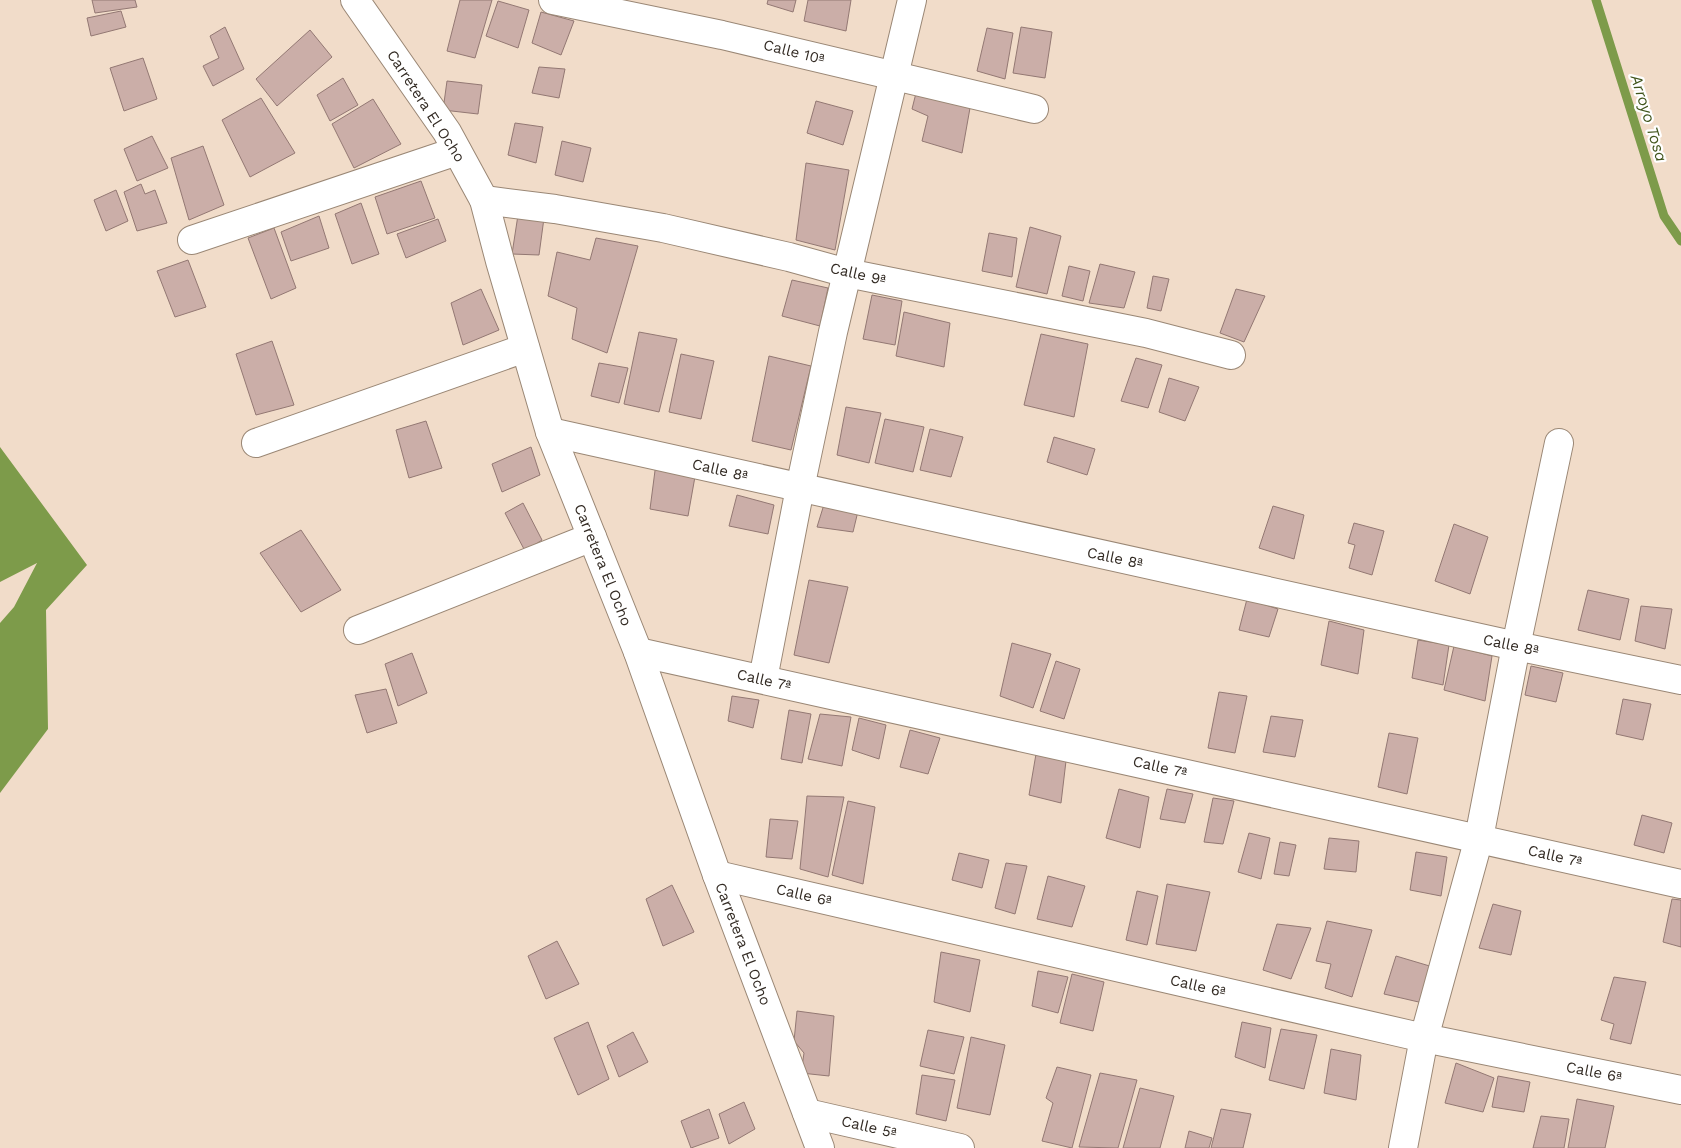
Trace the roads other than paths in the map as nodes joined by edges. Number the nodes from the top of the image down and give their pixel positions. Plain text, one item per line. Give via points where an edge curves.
1 (355, 0) edge
2 (552, 0) edge
3 (912, 0) edge
4 (894, 76) junction
5 (1034, 109) dead end
6 (457, 151) junction
7 (484, 200) junction
8 (192, 240) dead end
9 (847, 273) junction
10 (525, 348) junction
11 (1231, 355) dead end
12 (550, 432) junction
13 (256, 442) dead end
14 (1559, 442) dead end
15 (800, 488) junction
16 (592, 537) junction
17 (358, 630) dead end
18 (1516, 646) junction
19 (638, 652) junction
20 (763, 679) junction
21 (1681, 680) edge
22 (1479, 838) junction
23 (717, 875) junction
24 (1681, 884) edge
25 (1424, 1038) junction
26 (1681, 1090) edge
27 (807, 1113) junction
28 (815, 1146) edge
29 (960, 1148) edge
30 (1403, 1148) edge

1 - 6 street, Carretera El Ocho
2 - 4 street, Calle 10ª via 722,35
3 - 4 street
4 - 5 street, Calle 10ª
4 - 9 street
6 - 7 street, Carretera El Ocho
6 - 8 street
7 - 9 street, Calle 9ª via 555,208 663,228
7 - 10 street, Carretera El Ocho
9 - 11 street, Calle 9ª via 1146,333
9 - 15 street
10 - 12 street, Carretera El Ocho
10 - 13 street
12 - 15 street, Calle 8ª
12 - 16 street, Carretera El Ocho
14 - 18 street
15 - 18 street, Calle 8ª
15 - 20 street
16 - 17 street
16 - 19 street, Carretera El Ocho
18 - 21 street, Calle 8ª
18 - 22 street
19 - 20 street, Calle 7ª
19 - 23 street, Carretera El Ocho
20 - 22 street, Calle 7ª
22 - 24 street, Calle 7ª
22 - 25 street
23 - 25 street, Calle 6ª
23 - 27 street, Carretera El Ocho
25 - 26 street, Calle 6ª
25 - 30 street
27 - 28 street, Carretera El Ocho
27 - 29 street, Calle 5ª

